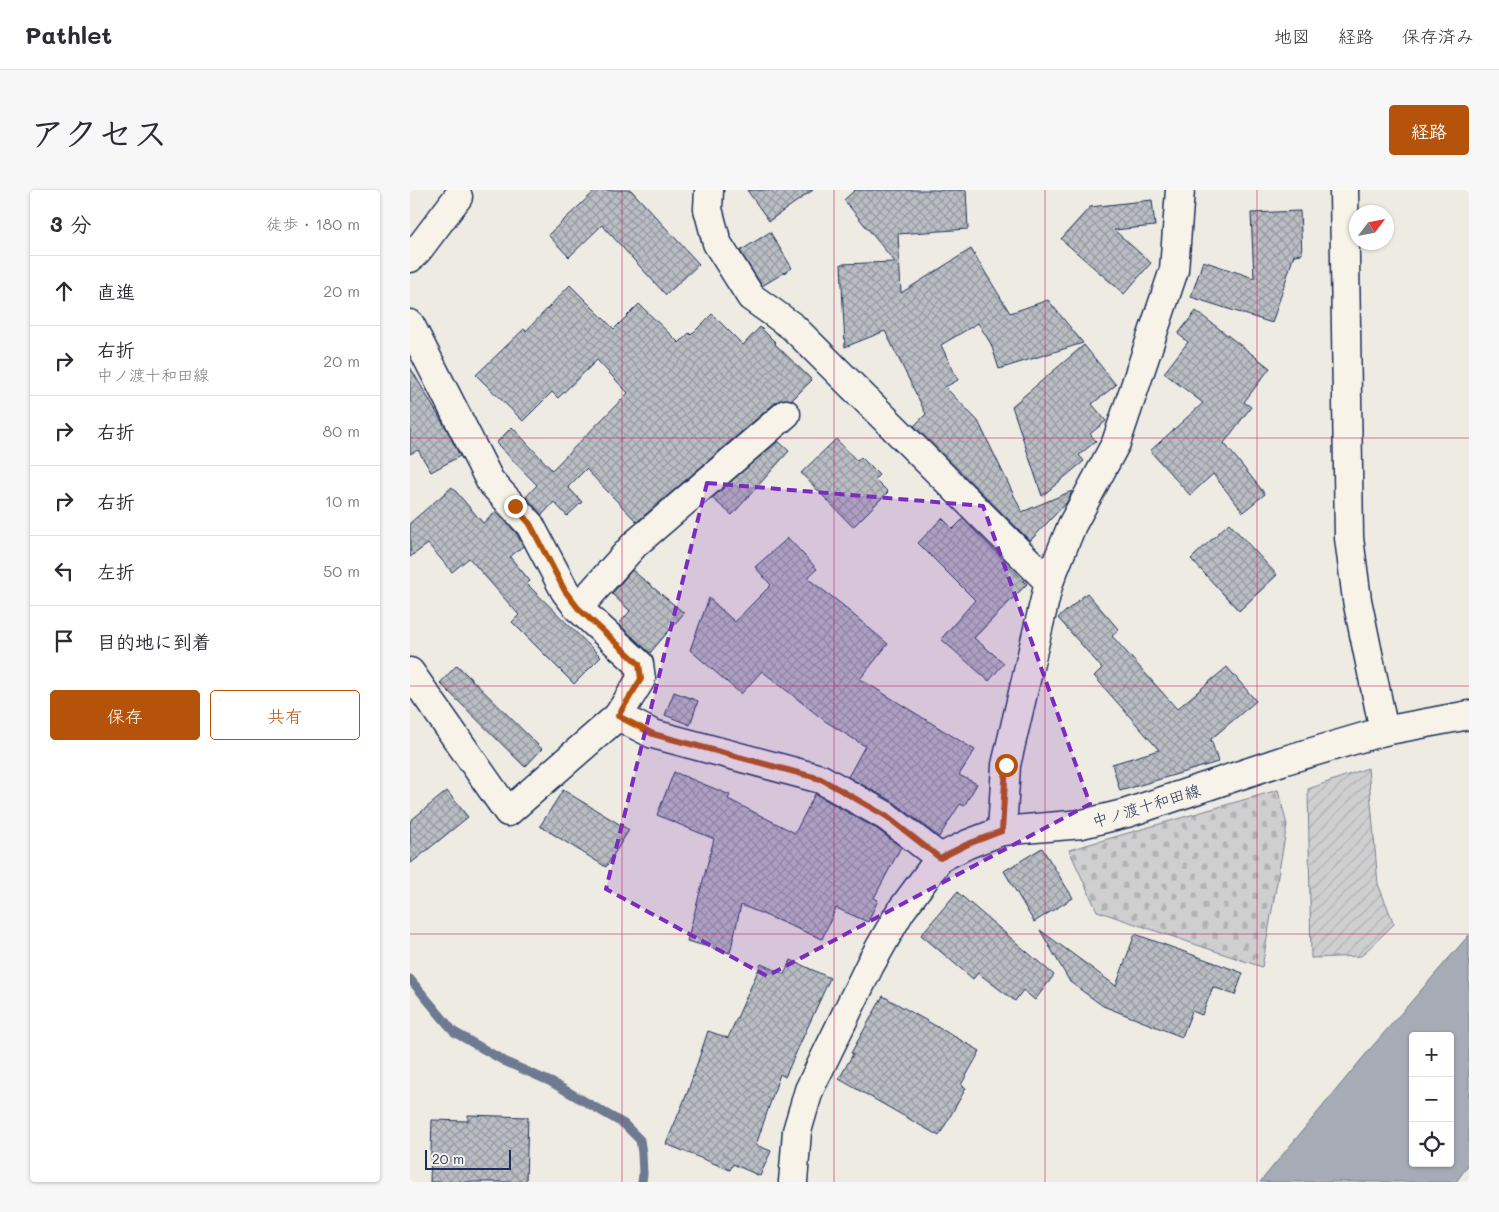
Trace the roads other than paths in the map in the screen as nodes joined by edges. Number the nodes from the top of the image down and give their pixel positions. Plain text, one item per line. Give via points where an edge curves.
1 (709, 190) edge
2 (1180, 190) edge
3 (1344, 190) edge
4 (458, 197) dead end
5 (410, 258) edge
6 (410, 324) edge
7 (786, 414) dead end
8 (1049, 582) junction
9 (578, 608) junction
10 (410, 672) edge
11 (1469, 715) edge
12 (618, 716) junction
13 (1384, 731) junction
14 (1002, 831) junction
15 (940, 858) junction
16 (794, 1182) edge

1 - 8 street via 708,209 717,243 751,296 793,327
2 - 8 street via 1171,279 1116,442 1072,525
3 - 13 street via 1349,538 1357,600
4 - 5 street
6 - 9 street via 490,481 530,524 565,591
7 - 9 street via 635,544
8 - 14 street via 1006,765
9 - 12 street via 639,664 641,679
10 - 12 street via 508,812
11 - 13 street, 中ノ渡十和田線
12 - 15 street via 653,734 821,779 886,816
13 - 14 street, 中ノ渡十和田線 via 1282,761 1127,814 1082,824
14 - 15 street, 中ノ渡十和田線
15 - 16 street, 中ノ渡十和田線 via 900,912 870,964 809,1090 797,1131

